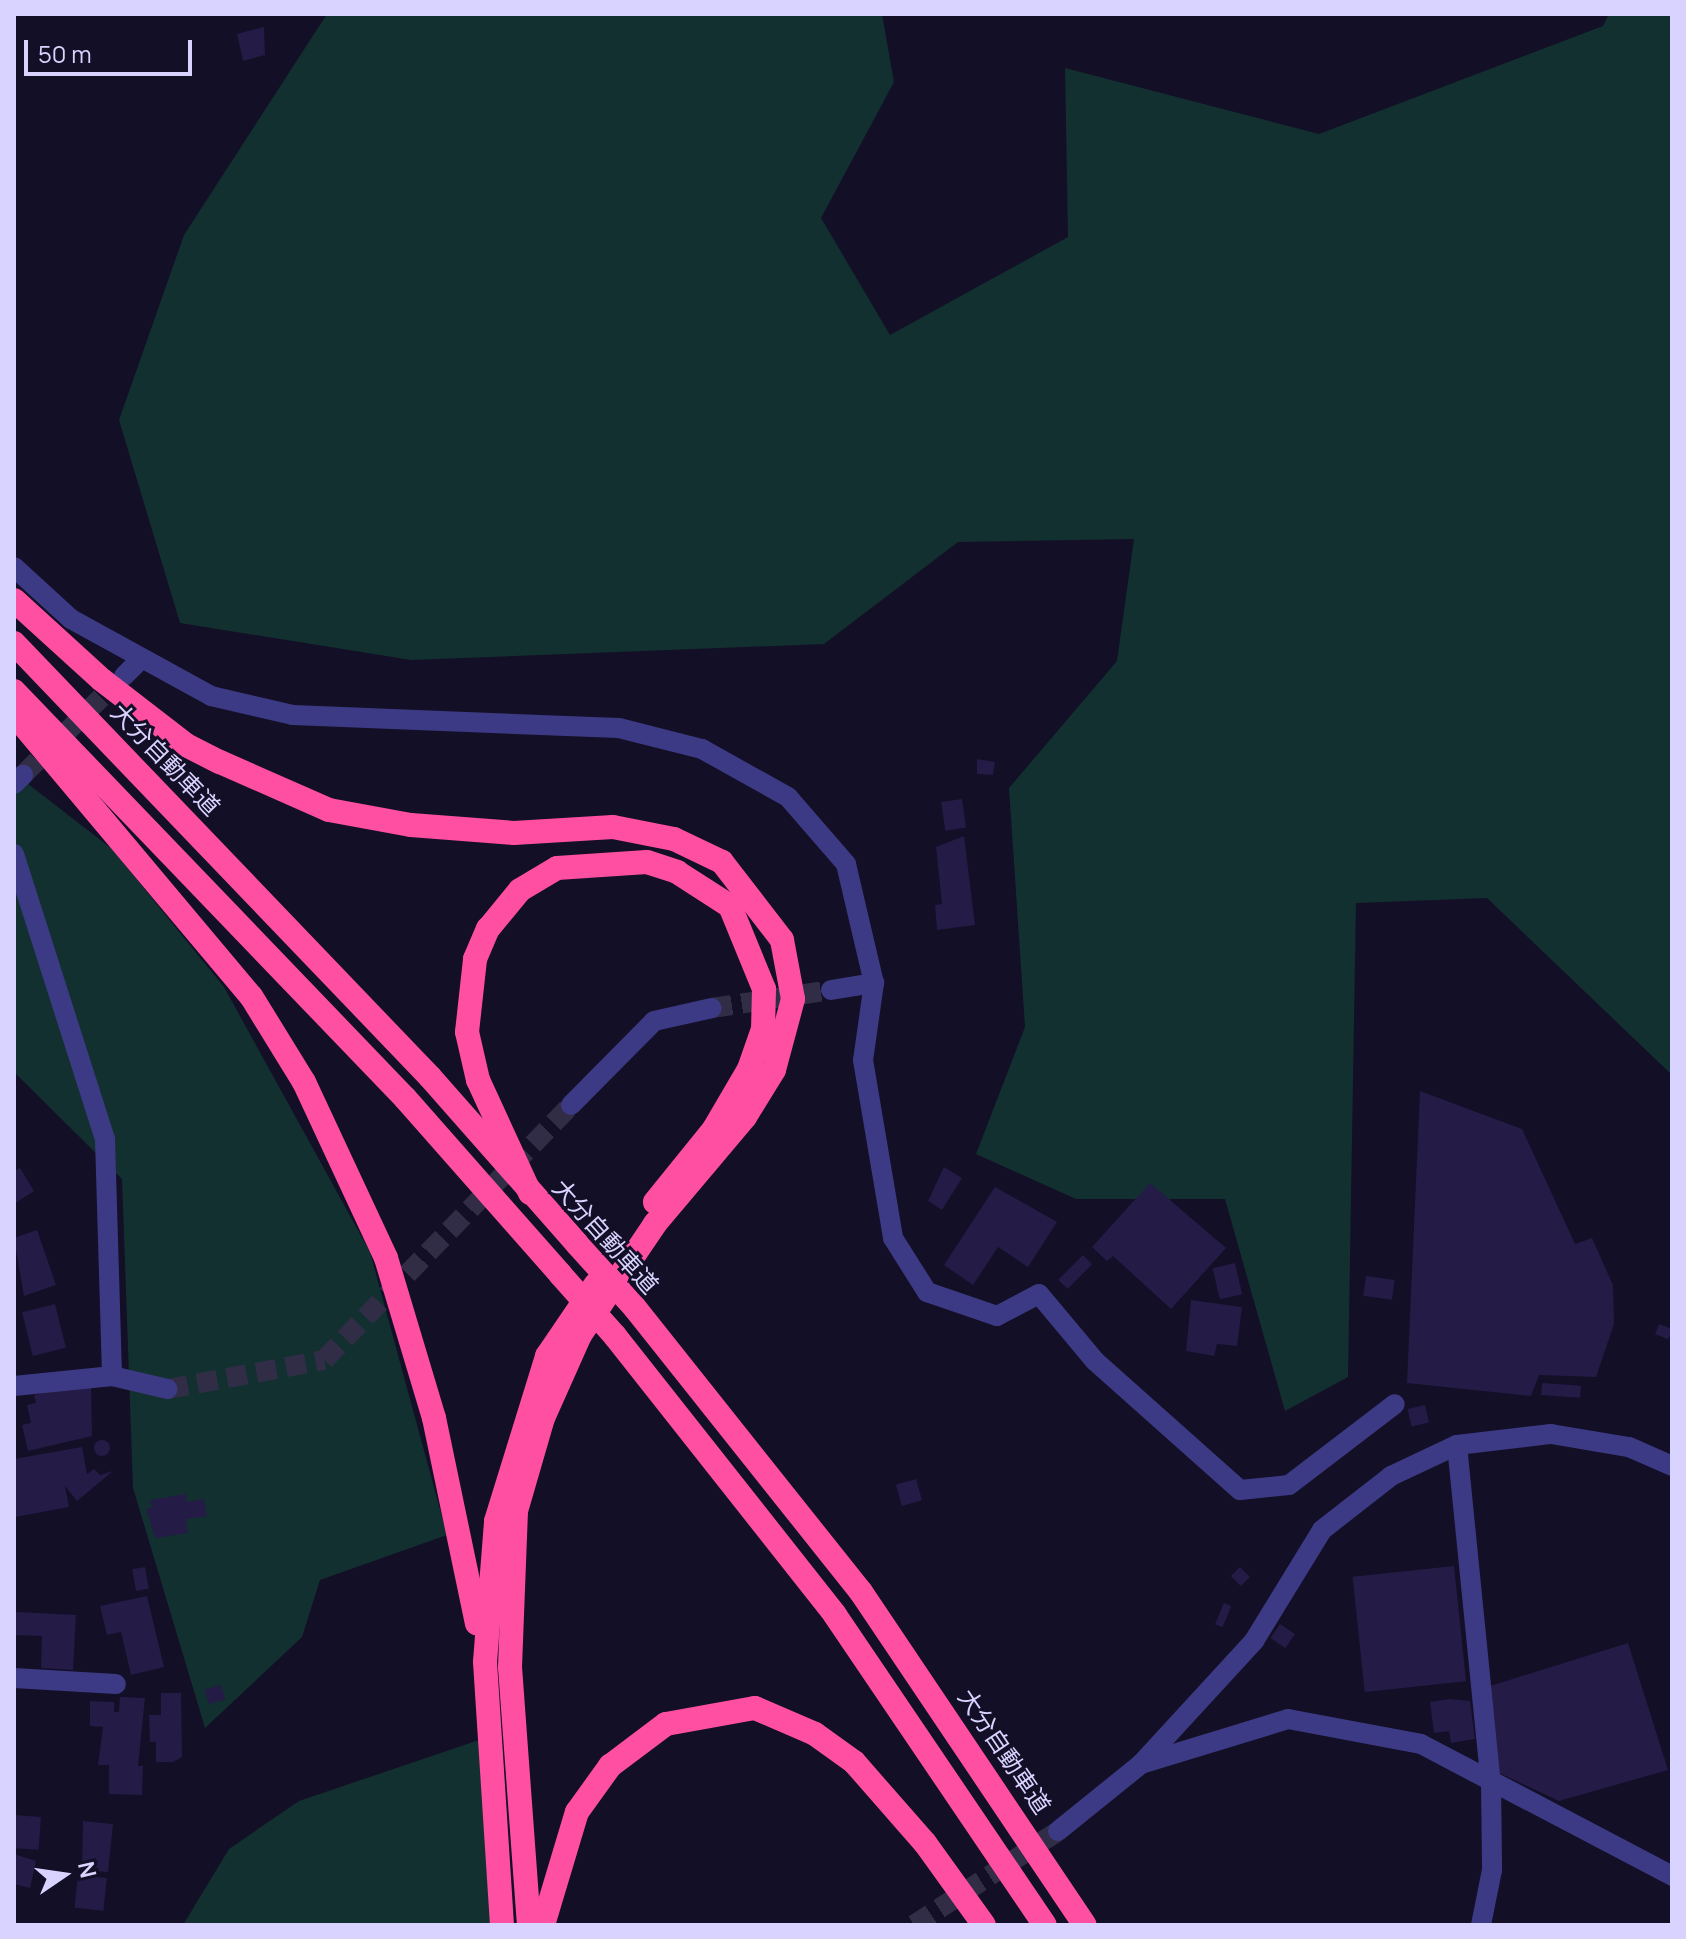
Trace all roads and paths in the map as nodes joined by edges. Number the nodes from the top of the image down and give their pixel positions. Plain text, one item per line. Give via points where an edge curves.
1 (14, 567) edge
2 (14, 600) edge
3 (14, 643) edge
4 (139, 661) junction
5 (124, 676) tunnel mouth
6 (14, 691) edge
7 (14, 714) edge
8 (14, 854) edge
9 (874, 983) junction
10 (831, 990) tunnel mouth
11 (712, 1008) tunnel mouth
12 (571, 1105) tunnel mouth
13 (530, 1193) junction
14 (112, 1376) junction
15 (14, 1386) edge
16 (168, 1389) tunnel mouth
17 (1395, 1404) dead end
18 (1457, 1445) junction
19 (1672, 1466) edge
20 (485, 1662) junction
21 (14, 1678) edge
22 (116, 1684) dead end
23 (1141, 1764) junction
24 (1491, 1783) junction
25 (1058, 1831) tunnel mouth
26 (1672, 1876) edge
27 (502, 1925) edge
28 (529, 1925) edge
29 (543, 1925) edge
30 (984, 1925) edge
31 (1045, 1925) edge
32 (1085, 1925) edge
33 (1481, 1925) edge

1 - 4 street via 71,619
2 - 28 highway via 102,680 186,745 220,762 329,810 411,825 514,833 613,827 674,839 722,862 782,940 793,999 774,1070 745,1117 655,1224 580,1335 543,1418 516,1511 510,1667
3 - 13 highway, 大分自動車道 via 419,1065
4 - 5 street
4 - 9 street via 211,696 293,715 619,728 702,749 788,797 846,864
6 - 31 highway, bridge via 405,1098 615,1336 835,1615
7 - 20 highway via 251,996 304,1082 357,1188 386,1258 434,1418
8 - 14 street via 105,1139
9 - 10 street
9 - 17 street via 863,1060 890,1223 927,1292 997,1316 1039,1294 1095,1361 1240,1490 1289,1485
11 - 12 street via 654,1021
13 - 20 highway via 478,1080 467,1032 467,992 488,929 520,890 557,868 647,862 677,872 730,906 764,989 763,1029 749,1069 714,1129 547,1356 496,1521
13 - 32 highway, 大分自動車道, bridge via 635,1308 861,1592
14 - 15 street
14 - 16 street
18 - 19 street via 1551,1434 1629,1447
18 - 23 street via 1391,1476 1322,1530 1254,1641
18 - 24 street
20 - 27 highway
21 - 22 street
23 - 24 street via 1288,1719 1421,1744
23 - 25 street
24 - 26 street
24 - 33 street via 1492,1870
29 - 30 highway via 577,1812 610,1766 666,1724 755,1708 815,1734 854,1762 925,1843

